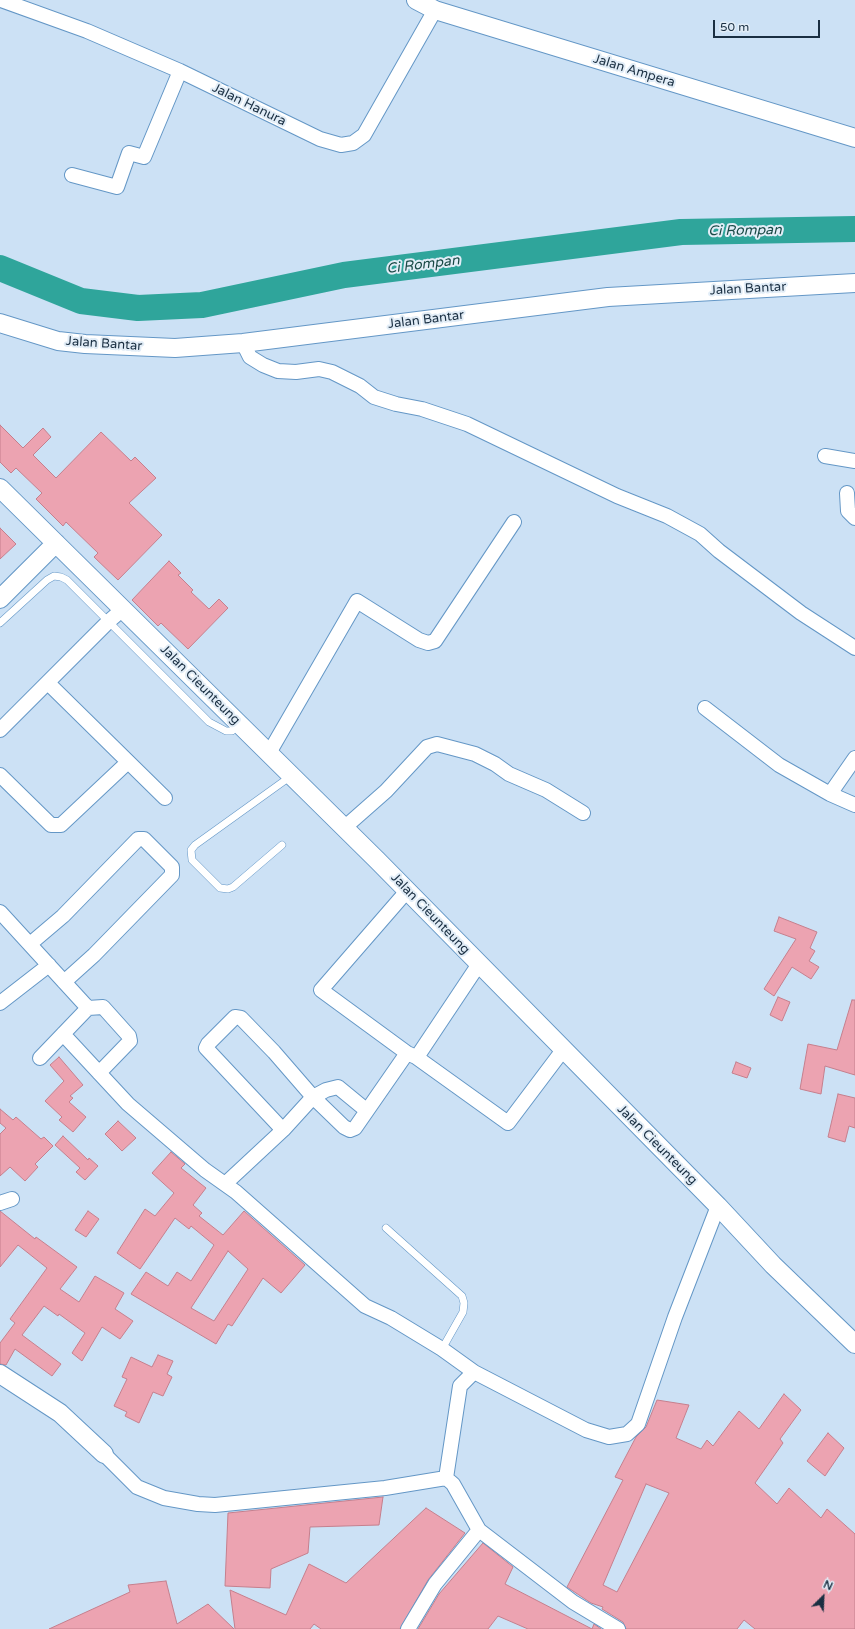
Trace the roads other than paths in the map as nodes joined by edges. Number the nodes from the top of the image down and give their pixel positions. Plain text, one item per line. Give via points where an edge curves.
1 (1, 0) edge
2 (416, 0) edge
3 (435, 10) junction
4 (180, 71) junction
5 (855, 138) edge
6 (72, 175) dead end
7 (855, 283) edge
8 (0, 323) edge
9 (243, 343) junction
10 (826, 456) dead end
11 (855, 460) edge
12 (0, 488) edge
13 (847, 493) dead end
14 (855, 518) edge
15 (514, 522) dead end
16 (56, 543) junction
17 (0, 599) edge
18 (123, 609) junction
19 (108, 622) junction
20 (0, 623) edge
21 (855, 648) edge
22 (48, 683) junction
23 (705, 708) dead end
24 (239, 724) junction
25 (0, 730) edge
26 (269, 753) junction
27 (855, 758) edge
28 (128, 762) junction
29 (0, 775) edge
30 (292, 776) junction
31 (830, 794) junction
32 (165, 798) dead end
33 (855, 805) edge
34 (583, 814) dead end
35 (344, 828) junction
36 (282, 845) dead end
37 (407, 891) junction
38 (0, 912) edge
39 (30, 944) junction
40 (479, 964) junction
41 (49, 965) junction
42 (64, 982) junction
43 (0, 1003) edge
44 (88, 1008) junction
45 (63, 1034) junction
46 (563, 1050) junction
47 (411, 1055) junction
48 (40, 1058) dead end
49 (100, 1073) junction
50 (313, 1097) junction
51 (366, 1110) junction
52 (283, 1130) junction
53 (225, 1184) junction
54 (718, 1206) junction
55 (386, 1228) dead end
56 (855, 1344) edge
57 (442, 1349) junction
58 (474, 1372) junction
59 (0, 1374) edge
60 (104, 1454) joint
61 (446, 1478) junction
62 (479, 1530) junction
63 (408, 1629) edge
64 (618, 1629) edge

1 - 4 street, Jalan Hanura via 87,31
2 - 3 street, Jalan Ampera
3 - 4 street, Jalan Hanura via 364,135 353,142 341,145 320,140
3 - 5 street, Jalan Ampera
4 - 6 street via 144,157 129,153 117,187
7 - 9 street, Jalan Bantar via 608,297
8 - 9 street, Jalan Bantar via 58,341 84,344 175,348
9 - 21 street via 250,357 263,365 278,371 319,369 332,372 360,386 374,397 467,424 617,496 668,516 700,534 801,613
10 - 11 street
12 - 16 street, Jalan Cieunteung
13 - 14 street via 848,510
15 - 26 street via 435,641 428,643 419,640 357,601
16 - 17 street
16 - 18 street, Jalan Cieunteung
18 - 19 street
18 - 24 street, Jalan Cieunteung
19 - 20 lane via 67,580 54,576
19 - 22 street
19 - 24 lane via 216,727 226,731
22 - 25 street
22 - 28 street
23 - 31 street via 779,765
24 - 26 street, Jalan Cieunteung
26 - 30 street, Jalan Cieunteung
27 - 31 street
28 - 29 street via 62,825 51,825
28 - 32 street
30 - 35 street, Jalan Cieunteung
30 - 36 lane via 195,845 191,850 192,860 220,888 228,888 233,887
31 - 33 street
34 - 35 street via 546,790 509,774 475,754 437,744 427,747 386,791
35 - 37 street, Jalan Cieunteung
37 - 40 street, Jalan Cieunteung
37 - 47 street via 321,990
38 - 39 street
39 - 41 street
39 - 42 street via 63,916 138,839 144,839 172,867 172,875
40 - 46 street, Jalan Cieunteung
40 - 47 street via 419,1054
41 - 42 street
41 - 43 street
42 - 44 street
44 - 45 street
44 - 49 street via 100,1006 106,1009 130,1039
45 - 48 street
45 - 49 street
46 - 47 street via 508,1123
46 - 54 street, Jalan Cieunteung
47 - 51 street
49 - 53 street via 128,1104
50 - 51 street via 336,1086
50 - 51 street via 350,1130 355,1128
50 - 52 street
50 - 52 street via 238,1016 235,1016 208,1044 206,1048
52 - 53 street
53 - 57 street via 365,1306 391,1318
54 - 56 street, Jalan Cieunteung via 773,1265
54 - 58 street via 675,1317 638,1424 627,1434 609,1437 586,1430
55 - 57 lane via 462,1296 463,1312
57 - 58 street
58 - 61 street via 460,1386
59 - 60 street via 60,1413
60 - 61 street via 137,1487 164,1498 198,1504 215,1505 378,1489
61 - 62 street via 454,1484
62 - 63 street via 435,1584
62 - 64 street via 573,1602

